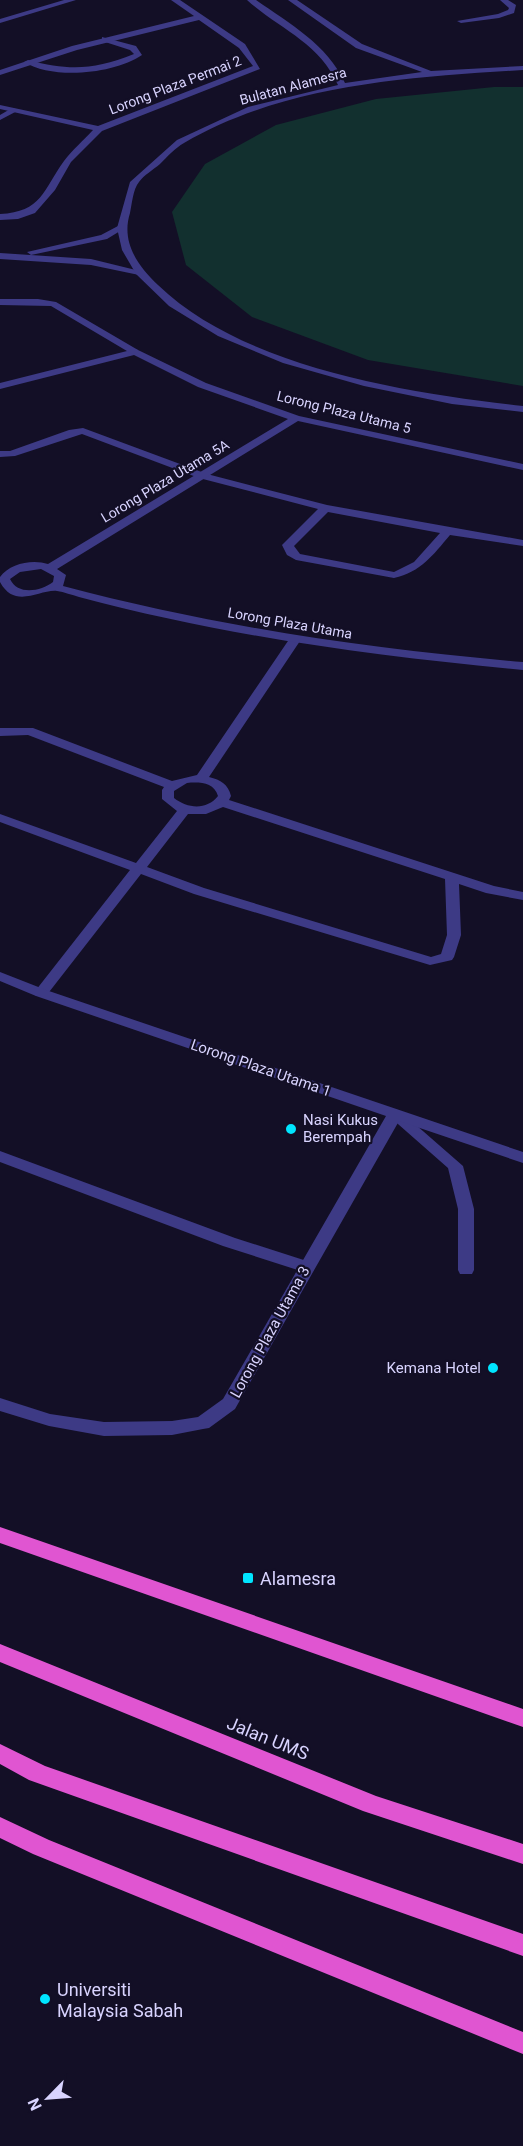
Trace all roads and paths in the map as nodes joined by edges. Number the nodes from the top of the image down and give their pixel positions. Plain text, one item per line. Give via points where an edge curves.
1 (72, 0) edge
2 (175, 0) edge
3 (251, 0) edge
4 (292, 0) edge
5 (504, 0) edge
6 (201, 17) junction
7 (461, 21) dead end
8 (0, 22) edge
9 (0, 30) edge
10 (105, 39) junction
11 (28, 62) junction
12 (523, 68) edge
13 (0, 73) edge
14 (433, 73) junction
15 (342, 86) junction
16 (0, 107) edge
17 (15, 110) junction
18 (0, 118) edge
19 (99, 129) junction
20 (0, 217) edge
21 (121, 228) junction
22 (0, 256) edge
23 (139, 272) junction
24 (0, 302) edge
25 (135, 352) junction
26 (0, 386) edge
27 (523, 408) edge
28 (296, 418) junction
29 (0, 454) edge
30 (523, 467) edge
31 (203, 477) junction
32 (326, 508) junction
33 (447, 531) junction
34 (523, 543) edge
35 (50, 568) junction
36 (5, 569) edge
37 (55, 587) junction
38 (15, 590) junction
39 (0, 599) edge
40 (294, 641) junction
41 (523, 666) edge
42 (0, 732) edge
43 (201, 779) junction
44 (172, 785) junction
45 (222, 802) junction
46 (185, 809) junction
47 (0, 818) edge
48 (138, 870) junction
49 (452, 877) junction
50 (523, 896) edge
51 (0, 976) edge
52 (41, 993) junction
53 (395, 1114) junction
54 (0, 1156) edge
55 (523, 1158) edge
56 (307, 1267) junction
57 (466, 1270) dead end
58 (0, 1404) edge
59 (0, 1535) edge
60 (0, 1653) edge
61 (523, 1718) edge
62 (0, 1753) edge
63 (0, 1827) edge
64 (523, 1854) edge
65 (523, 1945) edge
66 (523, 2043) edge

1 - 8 street
2 - 6 street, Lorong Plaza Permai 2
3 - 15 street via 321,50 337,71
4 - 14 street via 358,46
5 - 7 street via 513,7 511,11
6 - 10 street
6 - 19 street, Lorong Plaza Permai 2 via 242,46 257,67
8 - 9 street
10 - 11 street
10 - 11 street via 133,48 138,55 85,72
11 - 13 street
12 - 14 street, Bulatan Alamesra
14 - 15 street, Bulatan Alamesra
15 - 21 street, Bulatan Alamesra via 251,109 180,142 134,182
16 - 17 street
17 - 18 street
17 - 19 street
19 - 20 street, Lorong Plaza Permai 2 via 68,160 52,188 32,211
21 - 22 street via 104,237
21 - 23 street via 126,250
22 - 23 street via 91,262
23 - 27 street via 172,304 221,334 286,361 364,383 452,400
24 - 25 street, Lorong Plaza Utama 5 via 53,304
25 - 26 street
25 - 28 street, Lorong Plaza Utama 5 via 202,386
28 - 30 street, Lorong Plaza Utama 5
28 - 31 street, Lorong Plaza Utama 5A
29 - 31 street via 83,431
31 - 32 street
31 - 35 street, Lorong Plaza Utama 5A
32 - 33 street
32 - 33 street via 288,545 296,557 394,575 407,573 416,568
33 - 34 street
35 - 36 street
35 - 37 street via 60,575
36 - 38 street via 5,584
37 - 38 street via 32,593
37 - 40 street, Lorong Plaza Utama via 129,607
38 - 39 street
40 - 41 street, Lorong Plaza Utama
40 - 43 street
42 - 44 street via 29,731
43 - 44 street
43 - 45 street via 220,785 225,796
44 - 46 street via 168,799
45 - 46 street via 210,808
45 - 49 street
46 - 48 street
47 - 48 street
48 - 49 street via 430,961 447,957 454,935
48 - 52 street
49 - 50 street
51 - 52 street, Lorong Plaza Utama 1
52 - 53 street, Lorong Plaza Utama 1
53 - 55 street, Lorong Plaza Utama 1
53 - 56 street, Lorong Plaza Utama 3
53 - 57 street via 455,1166 466,1209
54 - 56 street via 229,1242
56 - 58 street, Lorong Plaza Utama 3 via 229,1404 203,1423 172,1428 104,1428 49,1420
59 - 61 highway
60 - 64 highway, Jalan UMS via 371,1804
62 - 65 highway via 38,1773
63 - 66 highway

